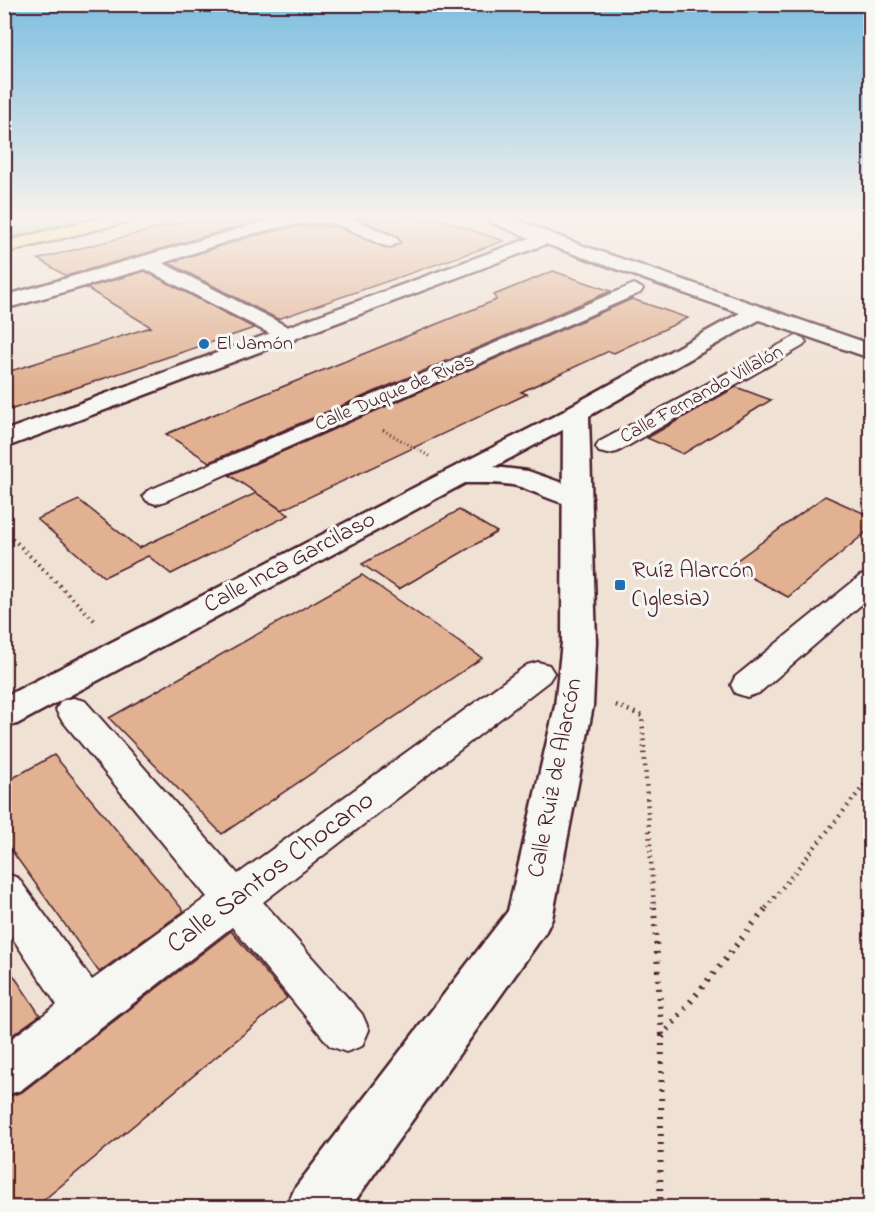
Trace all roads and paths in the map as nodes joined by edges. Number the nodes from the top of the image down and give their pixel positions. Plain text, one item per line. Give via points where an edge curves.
1 (103, 275) edge
2 (171, 275) edge
3 (448, 275) edge
4 (651, 275) edge
5 (634, 289) dead end
6 (5, 303) edge
7 (758, 312) junction
8 (286, 335) junction
9 (796, 342) dead end
10 (870, 351) edge
11 (351, 412) junction
12 (576, 413) junction
13 (4, 440) edge
14 (608, 447) dead end
15 (432, 458) dead end
16 (459, 474) junction
17 (156, 496) dead end
18 (578, 498) junction
19 (4, 530) edge
20 (870, 582) edge
21 (100, 626) dead end
22 (538, 673) dead end
23 (747, 685) dead end
24 (611, 702) dead end
25 (73, 710) dead end
26 (4, 714) edge
27 (870, 778) edge
28 (4, 890) edge
29 (235, 900) junction
30 (87, 1011) junction
31 (346, 1030) dead end
32 (663, 1037) junction
33 (4, 1073) edge
34 (315, 1208) edge
35 (660, 1208) edge

1 - 6 street
2 - 8 street
3 - 8 street
4 - 7 street
5 - 11 street, Calle Duque de Rivas
7 - 10 street
7 - 12 street
8 - 13 street
9 - 14 street, Calle Fernando Villalón
11 - 15 path
11 - 17 street, Calle Duque de Rivas
12 - 16 street, Calle Inca Garcilaso
12 - 18 street, Calle Ruiz de Alarcón
16 - 18 street via 518,477
16 - 26 street, Calle Inca Garcilaso
18 - 34 street, Calle Ruiz de Alarcón via 579,642 574,706 529,919
19 - 21 path
20 - 23 street
22 - 29 street, Calle Santos Chocano
24 - 32 path via 642,716
25 - 29 street
27 - 32 path
28 - 30 street
29 - 30 street, Calle Santos Chocano
29 - 31 street
30 - 33 street, Calle Santos Chocano
32 - 35 path

